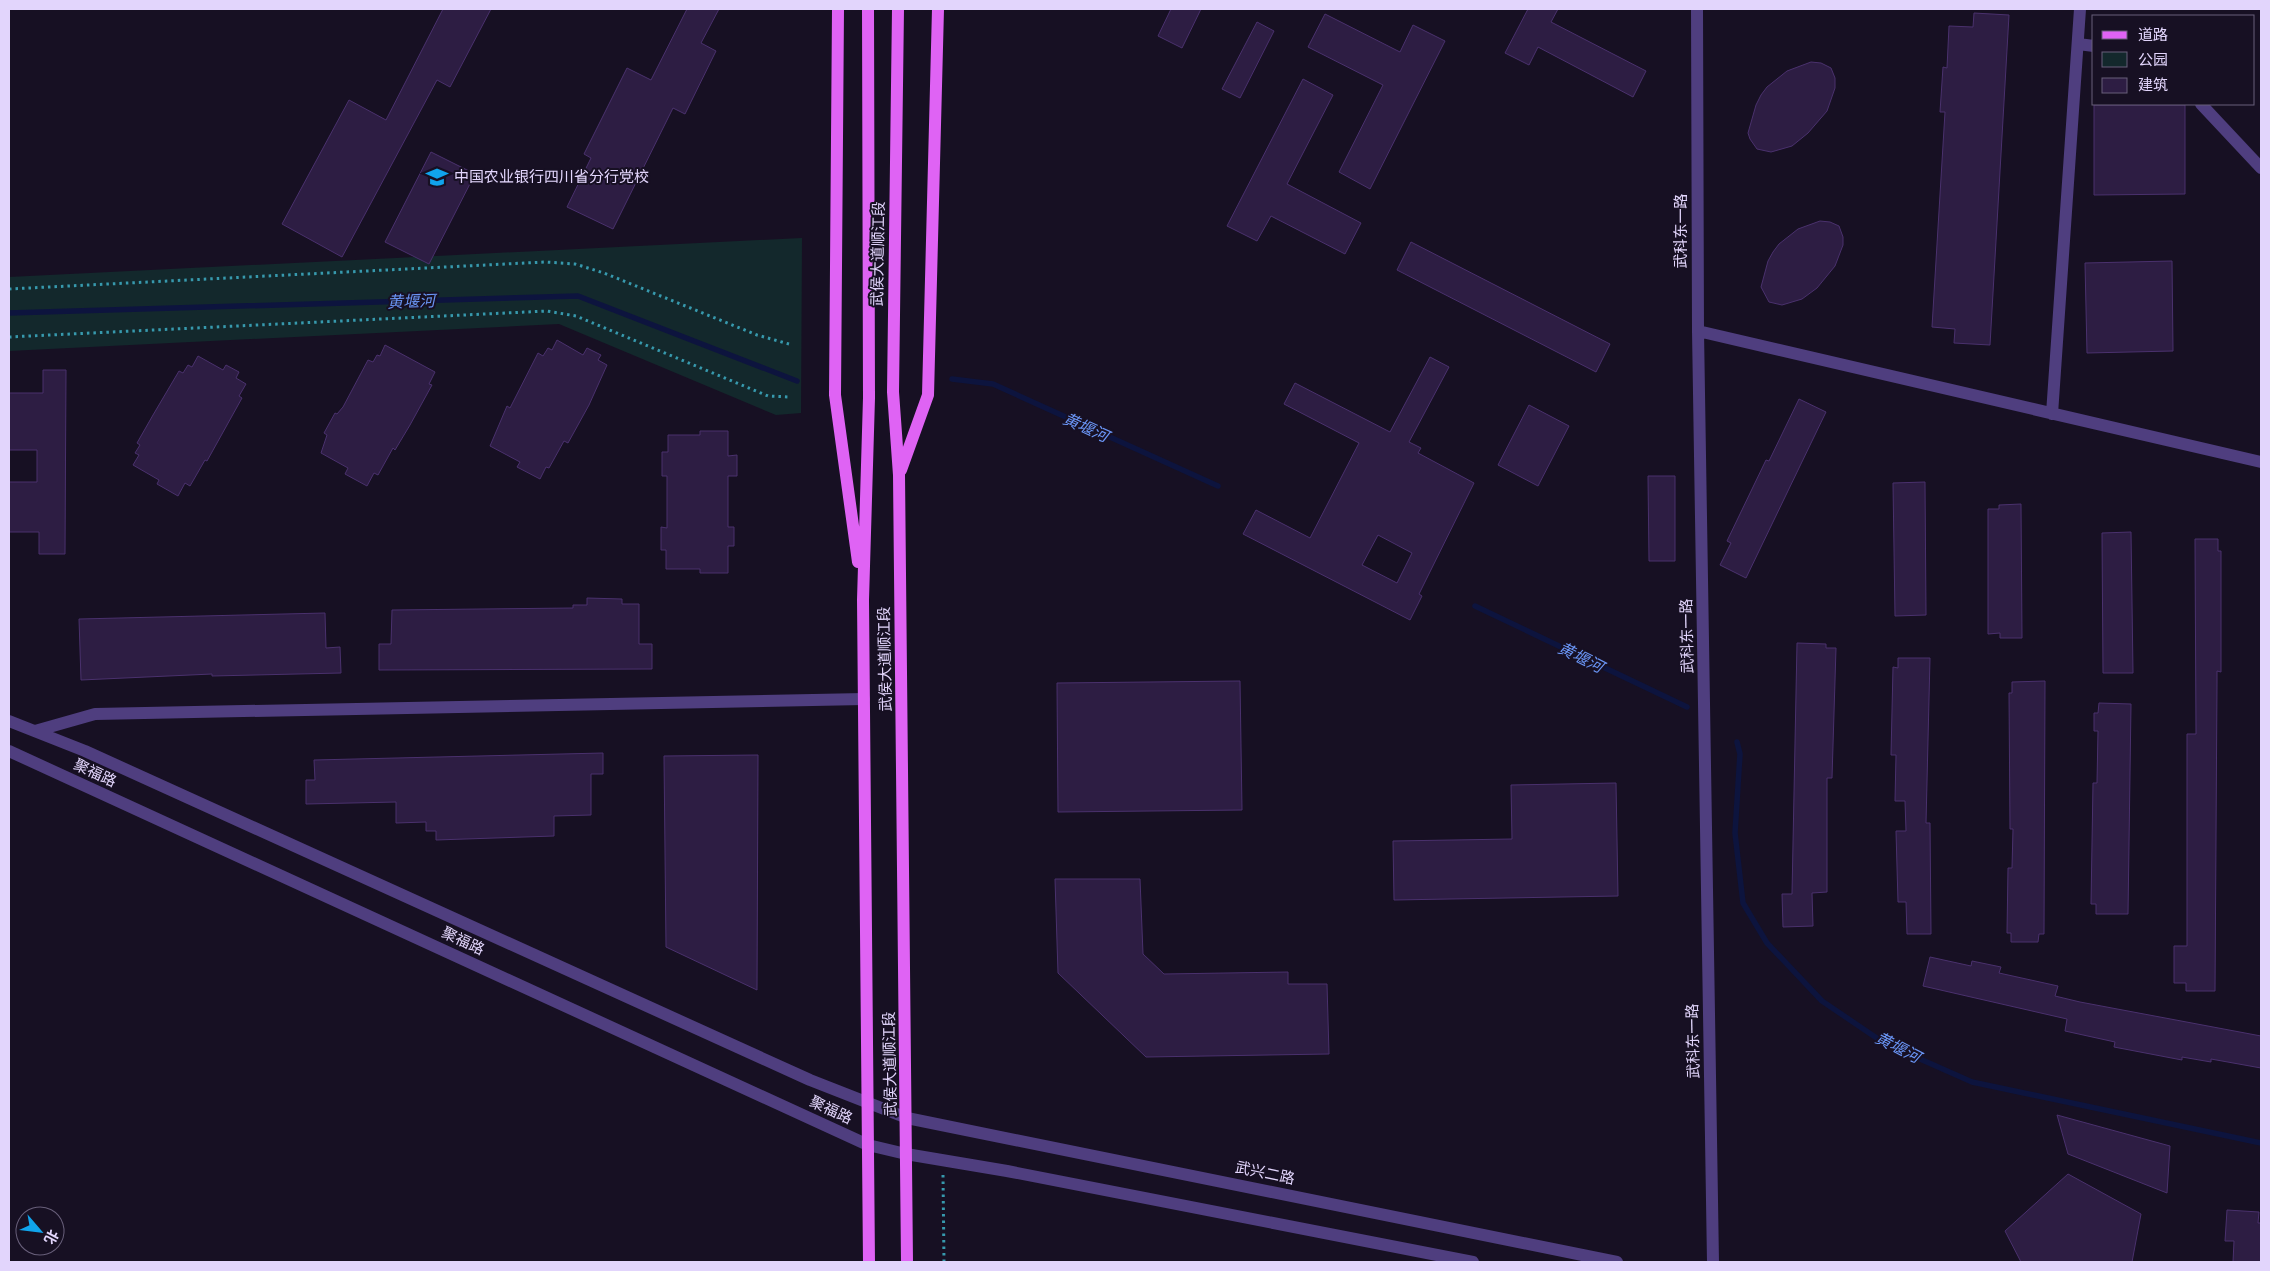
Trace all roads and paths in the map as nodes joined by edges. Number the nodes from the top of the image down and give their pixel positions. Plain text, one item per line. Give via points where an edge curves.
1 (833, 9) edge
2 (838, 9) edge
3 (868, 9) edge
4 (898, 9) edge
5 (938, 9) edge
6 (1696, 9) edge
7 (2080, 9) edge
8 (838, 26) junction
9 (2078, 44) junction
10 (2092, 46) edge
11 (2202, 105) edge
12 (2261, 168) edge
13 (9, 290) edge
14 (1698, 331) junction
15 (9, 337) edge
16 (789, 344) dead end
17 (790, 397) dead end
18 (2052, 414) junction
19 (2261, 462) edge
20 (899, 475) junction
21 (863, 600) junction
22 (864, 699) junction
23 (9, 721) edge
24 (36, 731) junction
25 (9, 751) edge
26 (868, 1105) junction
27 (907, 1118) junction
28 (868, 1145) junction
29 (906, 1154) junction
30 (942, 1160) junction
31 (869, 1262) edge
32 (907, 1262) edge
33 (944, 1262) edge
34 (1473, 1262) edge
35 (1617, 1262) edge
36 (1713, 1262) edge

1 - 8 main road
2 - 8 main road
3 - 21 main road, 武侯大道顺江段 via 869,398
4 - 20 main road, 武侯大道顺江段 via 893,392
5 - 20 main road via 928,394
6 - 14 street, 武科东一路
7 - 9 street
8 - 21 main road via 835,395
9 - 10 street
9 - 18 street
11 - 12 street
13 - 16 path via 565,263 604,273 757,335
14 - 18 street
14 - 36 street, 武科东一路
15 - 17 path via 547,311 576,316 768,396
18 - 19 street
20 - 27 main road, 武侯大道顺江段
21 - 22 main road, 武侯大道顺江段
22 - 24 street via 95,714
22 - 26 main road, 武侯大道顺江段
23 - 24 street, 武兴二路
24 - 26 street, 武兴二路
25 - 28 street, 聚福路
26 - 27 street, 武兴二路
26 - 28 main road, 武侯大道顺江段
27 - 29 main road, 武侯大道顺江段
27 - 35 street, 武兴二路
28 - 29 street, 聚福路
28 - 31 main road, 武侯大道顺江段
29 - 30 street, 聚福路
29 - 32 main road, 武侯大道顺江段
30 - 33 path
30 - 34 street, 聚福路

